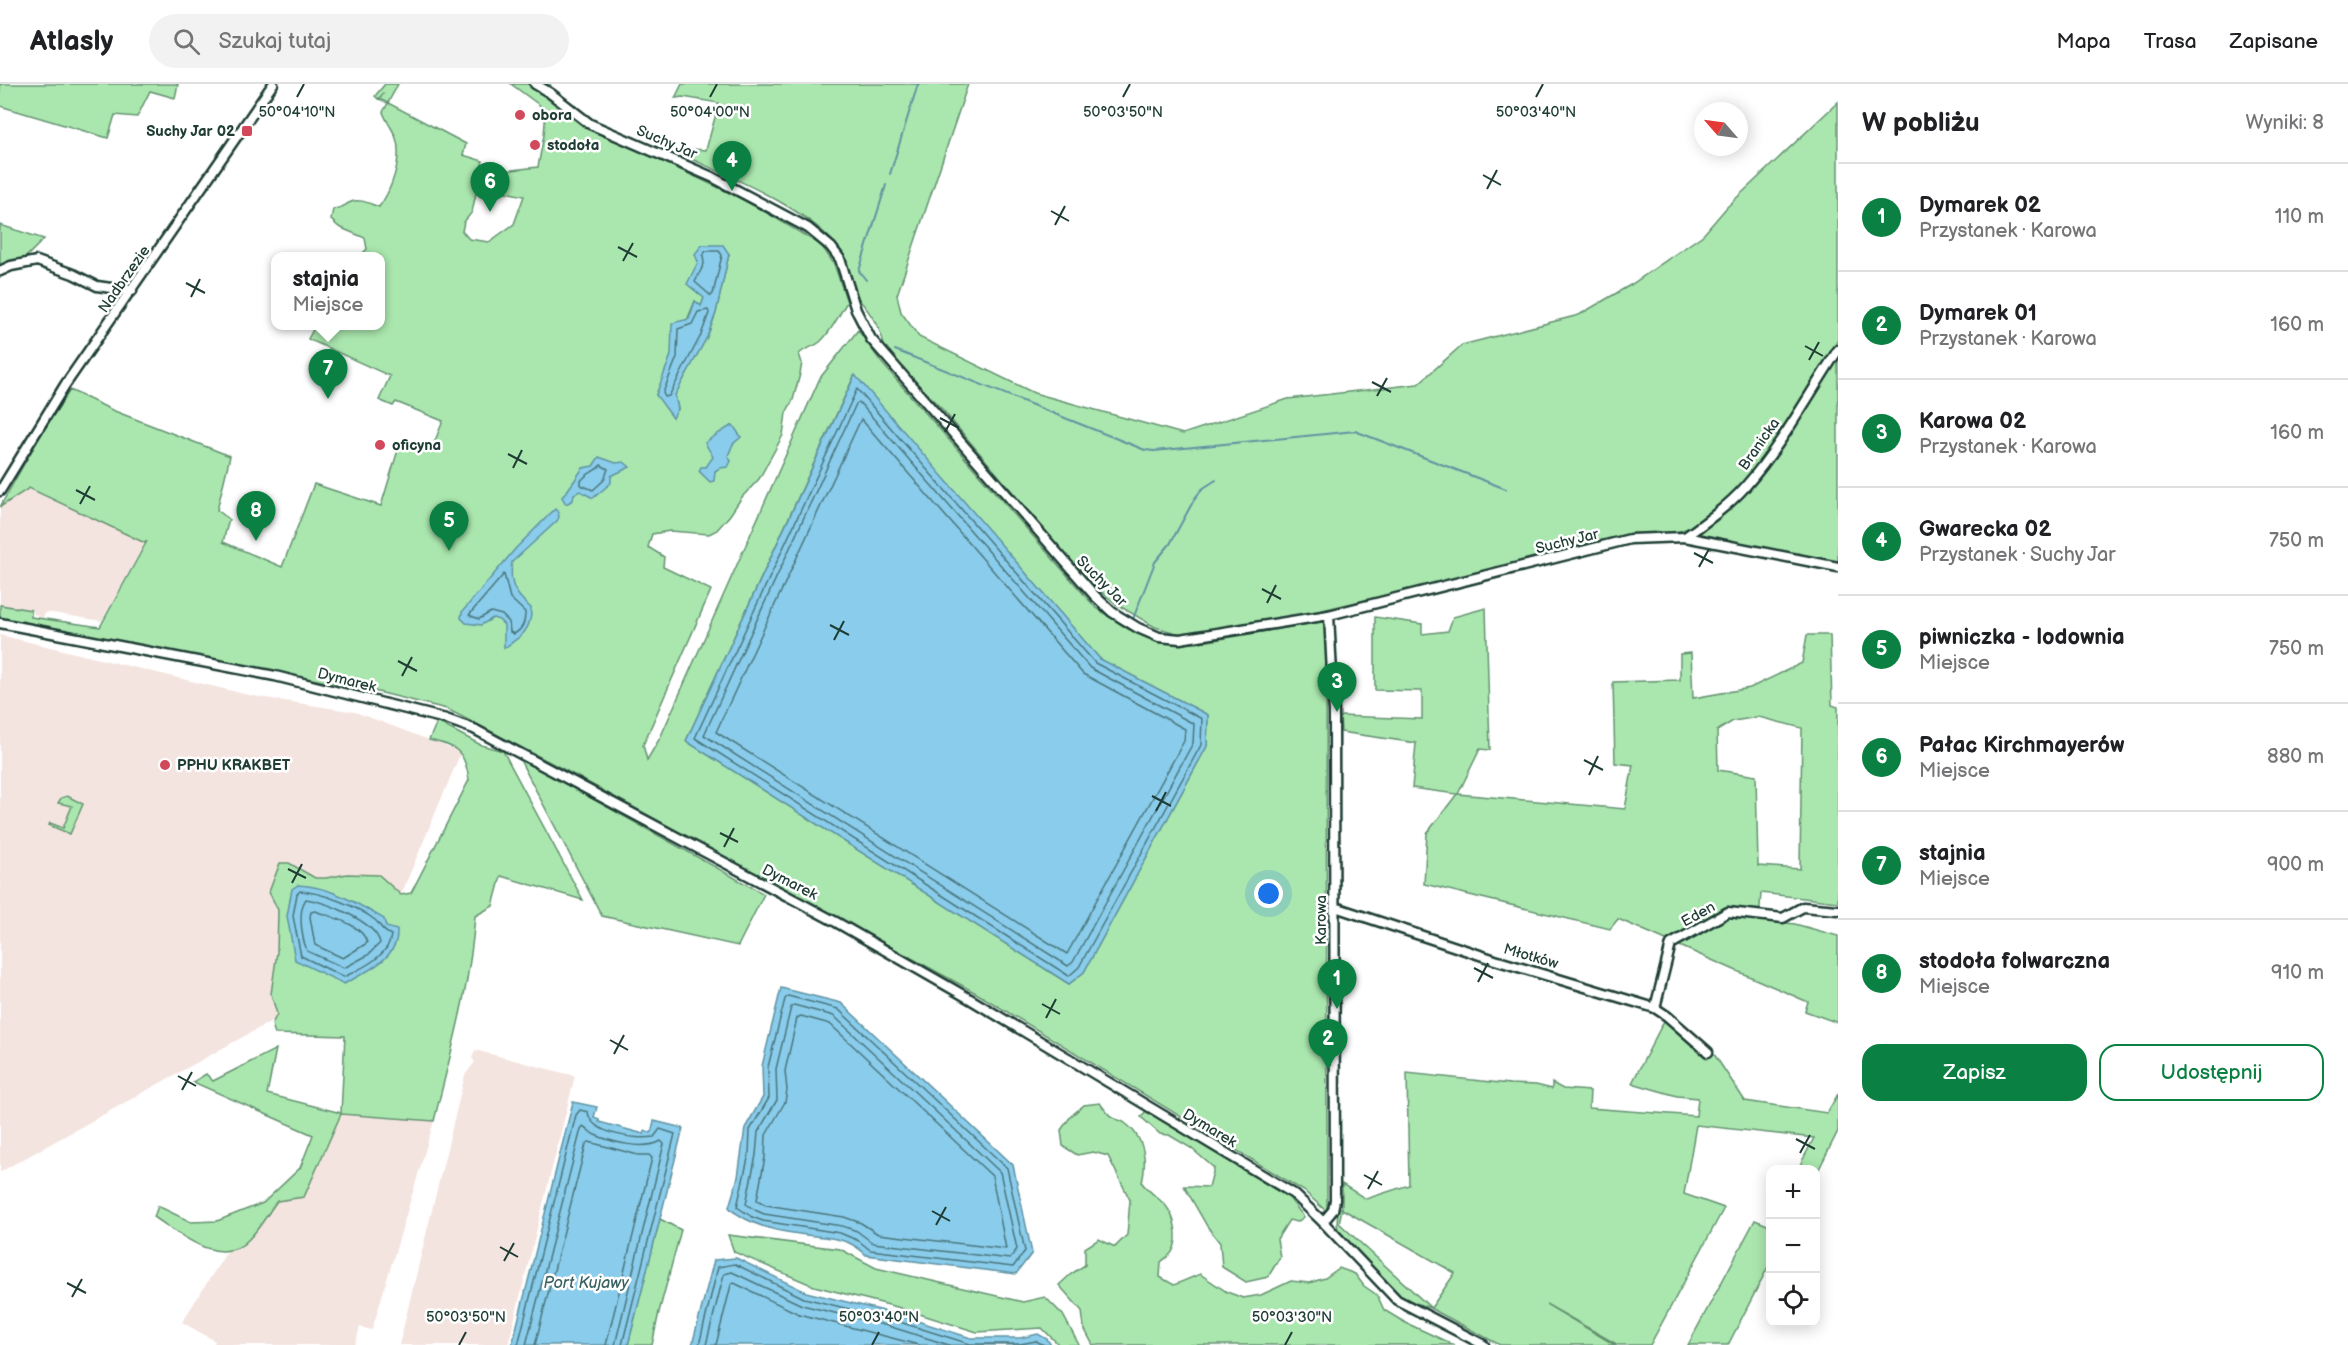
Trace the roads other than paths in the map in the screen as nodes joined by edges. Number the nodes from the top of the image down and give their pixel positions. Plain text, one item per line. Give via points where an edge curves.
1 (273, 84) edge
2 (535, 84) edge
3 (0, 271) edge
4 (132, 291) junction
5 (1838, 350) edge
6 (0, 491) edge
7 (1685, 537) junction
8 (1838, 567) edge
9 (1329, 615) junction
10 (0, 623) edge
11 (1335, 908) junction
12 (1838, 910) edge
13 (1655, 1008) junction
14 (1708, 1052) dead end
15 (1323, 1222) junction
16 (1484, 1345) edge

1 - 4 street, Nadbrzezie
2 - 9 street, Suchy Jar via 590,124 712,177 821,238 840,259 856,310 871,339 1095,597 1122,619 1149,633 1180,639
3 - 4 street via 38,261 97,286
4 - 6 street, Nadbrzezie via 65,385
5 - 7 street, Branicka via 1744,488
7 - 8 street, Suchy Jar
7 - 9 street, Suchy Jar via 1630,539
9 - 11 street, Karowa via 1334,712
10 - 15 street, Dymarek via 275,676 474,729 926,973 1294,1194
11 - 13 street, Młotków
11 - 15 street, Karowa via 1335,1203
12 - 13 street, Eden via 1803,907 1783,918 1728,912 1671,944
13 - 14 street, Młotków
15 - 16 street, Dymarek via 1397,1300

